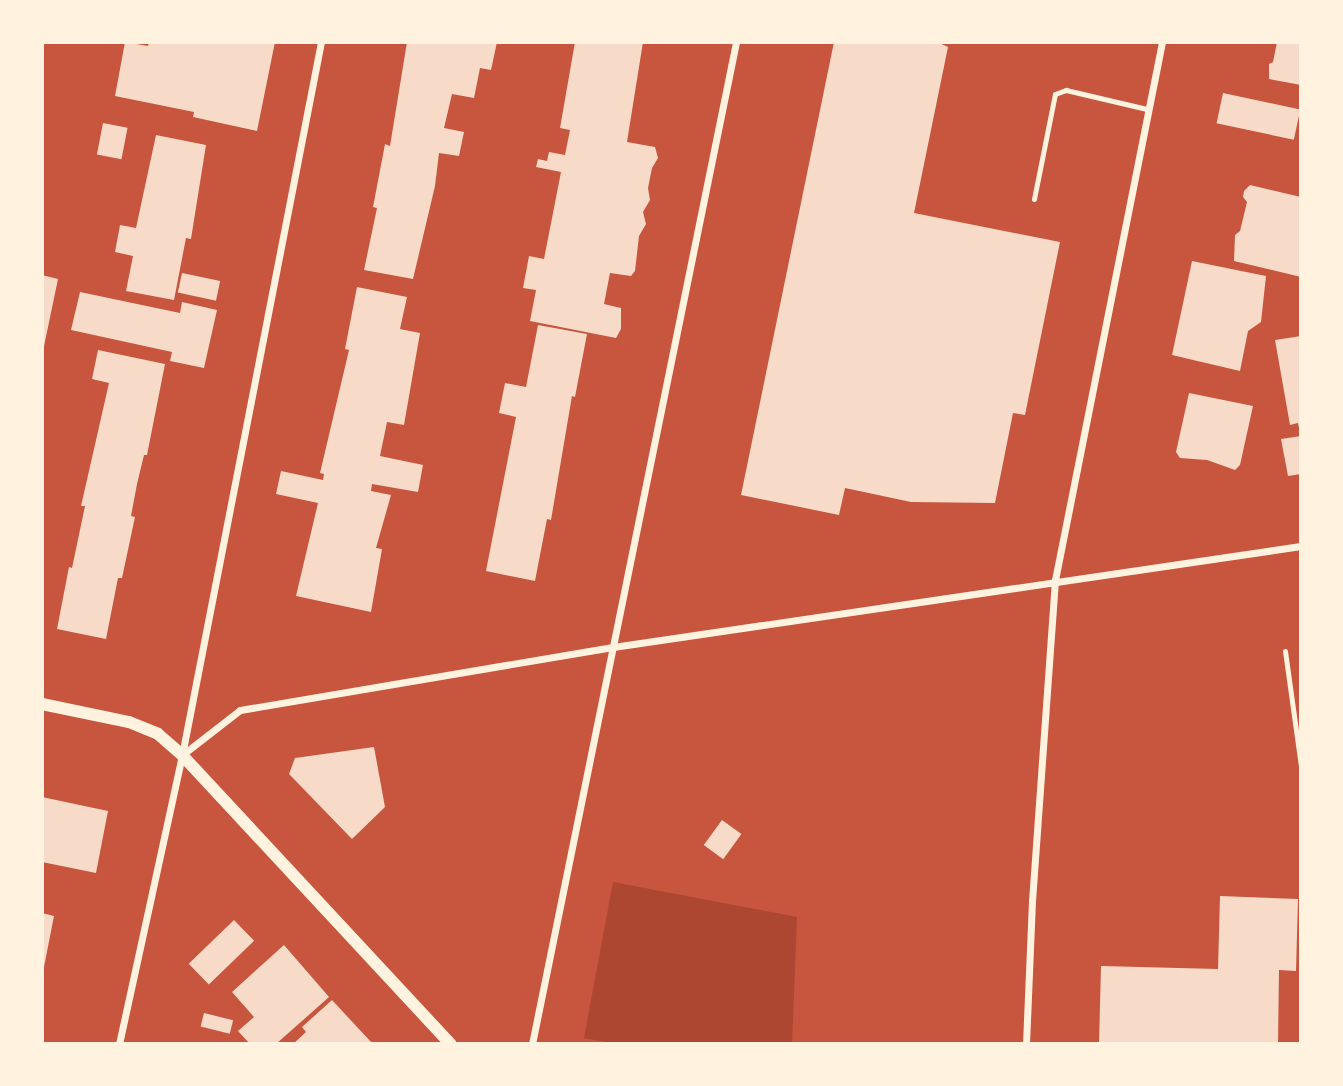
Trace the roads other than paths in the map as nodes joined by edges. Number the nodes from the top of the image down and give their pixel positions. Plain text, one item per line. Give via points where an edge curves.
1 (321, 42) edge
2 (736, 42) edge
3 (1162, 42) edge
4 (1147, 109) junction
5 (1034, 199) dead end
6 (1301, 546) edge
7 (1055, 580) junction
8 (613, 648) junction
9 (1285, 651) dead end
10 (42, 704) edge
11 (182, 755) junction
12 (1301, 766) edge
13 (118, 1044) edge
14 (451, 1044) edge
15 (532, 1044) edge
16 (1026, 1044) edge

1 - 11 street
2 - 8 street
3 - 4 street
4 - 5 lane via 1066,90 1055,94
4 - 7 street
6 - 7 street
7 - 8 street
7 - 16 street
8 - 11 street via 240,710
8 - 15 street
9 - 12 lane
10 - 11 street via 129,722 158,734
11 - 13 street
11 - 14 street

